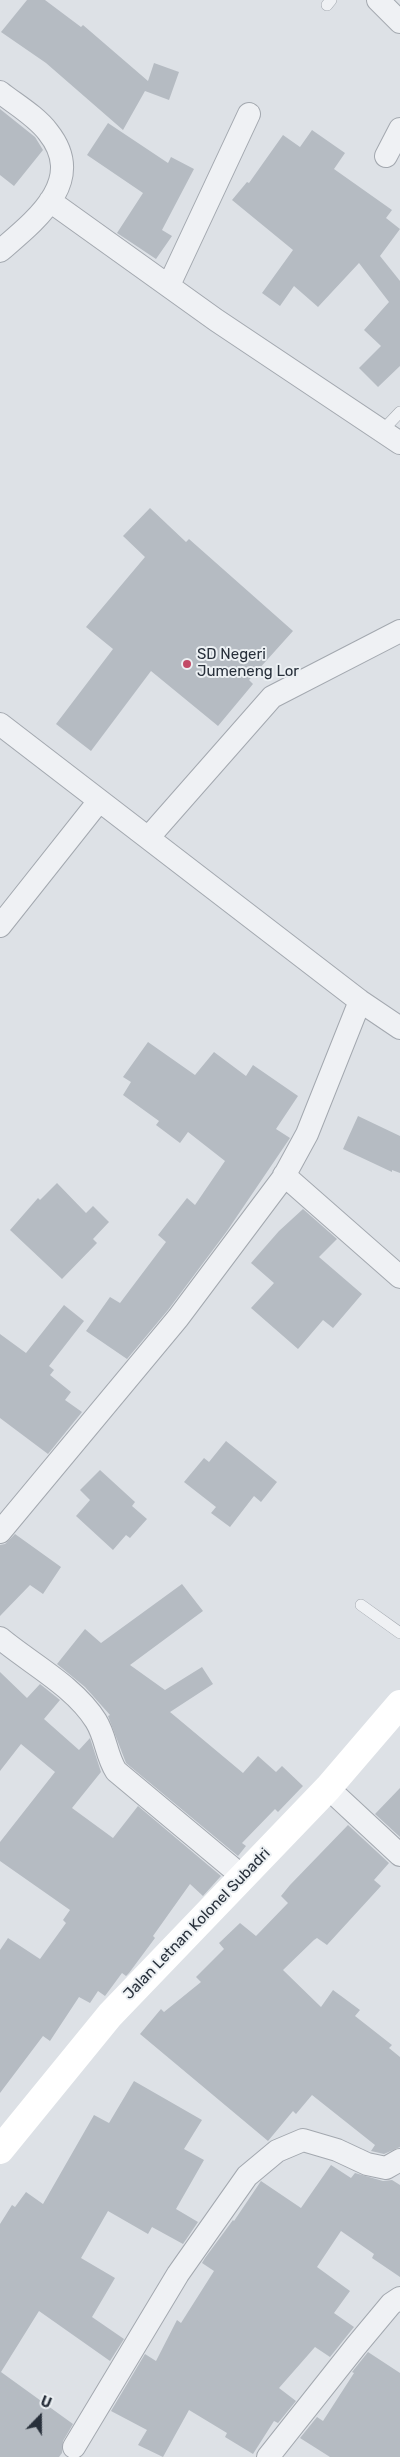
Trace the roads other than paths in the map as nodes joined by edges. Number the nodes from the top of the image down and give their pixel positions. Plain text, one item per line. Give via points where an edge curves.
1 (378, 0) edge
2 (400, 22) edge
3 (0, 92) edge
4 (249, 114) dead end
5 (400, 129) edge
6 (386, 156) dead end
7 (50, 201) junction
8 (0, 251) edge
9 (169, 285) junction
10 (400, 412) edge
11 (391, 437) edge
12 (400, 631) edge
13 (0, 724) edge
14 (99, 802) junction
15 (148, 838) junction
16 (0, 926) edge
17 (360, 1001) junction
18 (400, 1028) edge
19 (284, 1175) junction
20 (400, 1277) edge
21 (0, 1532) edge
22 (361, 1604) dead end
23 (400, 1632) edge
24 (0, 1638) edge
25 (400, 1704) edge
26 (328, 1788) junction
27 (400, 1855) edge
28 (243, 1877) junction
29 (0, 2150) edge
30 (400, 2160) edge
31 (400, 2298) edge
32 (76, 2454) edge
33 (268, 2457) edge

1 - 2 street
3 - 7 street via 47,131 62,156 62,177
4 - 9 street
5 - 6 street
7 - 8 street
7 - 9 street
9 - 11 street
10 - 11 lane
12 - 15 street via 272,698
13 - 14 street
14 - 15 street
14 - 16 street
15 - 17 street
17 - 18 street
17 - 19 street via 307,1134
19 - 20 street
19 - 21 street via 178,1318
22 - 23 lane
24 - 28 street via 77,1698 104,1735 110,1761 116,1771
25 - 26 main road, Jalan Letnan Kolonel Subadri
26 - 27 street
26 - 28 main road, Jalan Letnan Kolonel Subadri
28 - 29 main road, Jalan Letnan Kolonel Subadri via 110,2015
30 - 32 street via 386,2168 304,2140 277,2151 247,2176 178,2274
31 - 33 street via 356,2346

